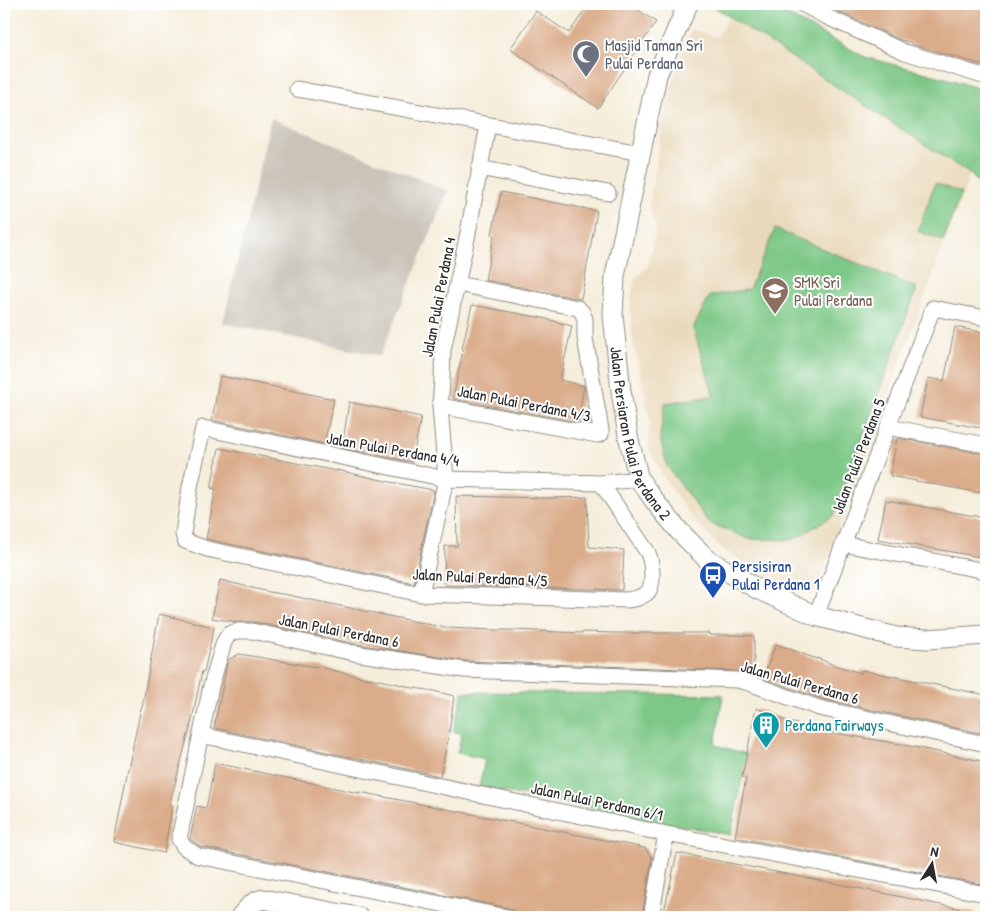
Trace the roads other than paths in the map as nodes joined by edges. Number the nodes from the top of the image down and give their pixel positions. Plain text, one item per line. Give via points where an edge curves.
1 (688, 4) edge
2 (802, 4) edge
3 (986, 77) edge
4 (297, 89) dead end
5 (488, 125) junction
6 (640, 154) junction
7 (480, 168) junction
8 (608, 193) dead end
9 (457, 284) junction
10 (986, 318) edge
11 (440, 406) junction
12 (888, 426) junction
13 (202, 428) joint
14 (986, 446) edge
15 (446, 479) junction
16 (639, 479) junction
17 (601, 483) junction
18 (843, 544) junction
19 (986, 571) edge
20 (421, 594) junction
21 (816, 616) junction
22 (986, 635) edge
23 (201, 735) junction
24 (986, 744) edge
25 (666, 834) junction
26 (986, 894) edge
27 (240, 917) edge
28 (358, 917) edge
29 (507, 917) edge
30 (651, 917) edge

1 - 6 street, Jalan Persiaran Pulai Perdana 2 via 656,75
2 - 3 street via 905,52
4 - 5 street
5 - 6 street
5 - 7 street, Jalan Pulai Perdana 4
6 - 16 street, Jalan Persiaran Pulai Perdana 2 via 615,276 613,315 628,436
7 - 8 street
7 - 9 street, Jalan Pulai Perdana 4
9 - 11 street, Jalan Pulai Perdana 4 via 443,350
9 - 11 street, Jalan Pulai Perdana 4/3 via 578,308 582,312 601,430 598,435
10 - 12 street, Jalan Pulai Perdana 5 via 933,308
11 - 15 street, Jalan Pulai Perdana 4
12 - 14 street
12 - 18 street, Jalan Pulai Perdana 5
13 - 15 street, Jalan Pulai Perdana 4/4
13 - 20 street, Jalan Pulai Perdana 4/5 via 190,487 183,534 185,541 207,550
15 - 17 street, Jalan Pulai Perdana 4/4
15 - 20 street, Jalan Pulai Perdana 4
16 - 17 street, Jalan Pulai Perdana 4/4
16 - 21 street, Jalan Persiaran Pulai Perdana 2 via 680,532 707,559 756,589
17 - 20 street, Jalan Pulai Perdana 4/5 via 648,553 651,585 638,598
18 - 19 street
18 - 21 street, Jalan Pulai Perdana 5
21 - 22 street, Jalan Persiaran Pulai Perdana 2 via 896,637 927,639
23 - 24 street, Jalan Pulai Perdana 6 via 224,642 229,634 238,630 464,670 737,680 819,708
23 - 25 street, Jalan Pulai Perdana 6/1
23 - 29 street, Jalan Pulai Perdana 6 via 179,839 184,847 198,856
25 - 26 street, Jalan Pulai Perdana 6/1
25 - 30 street
27 - 28 street via 252,902 263,899

